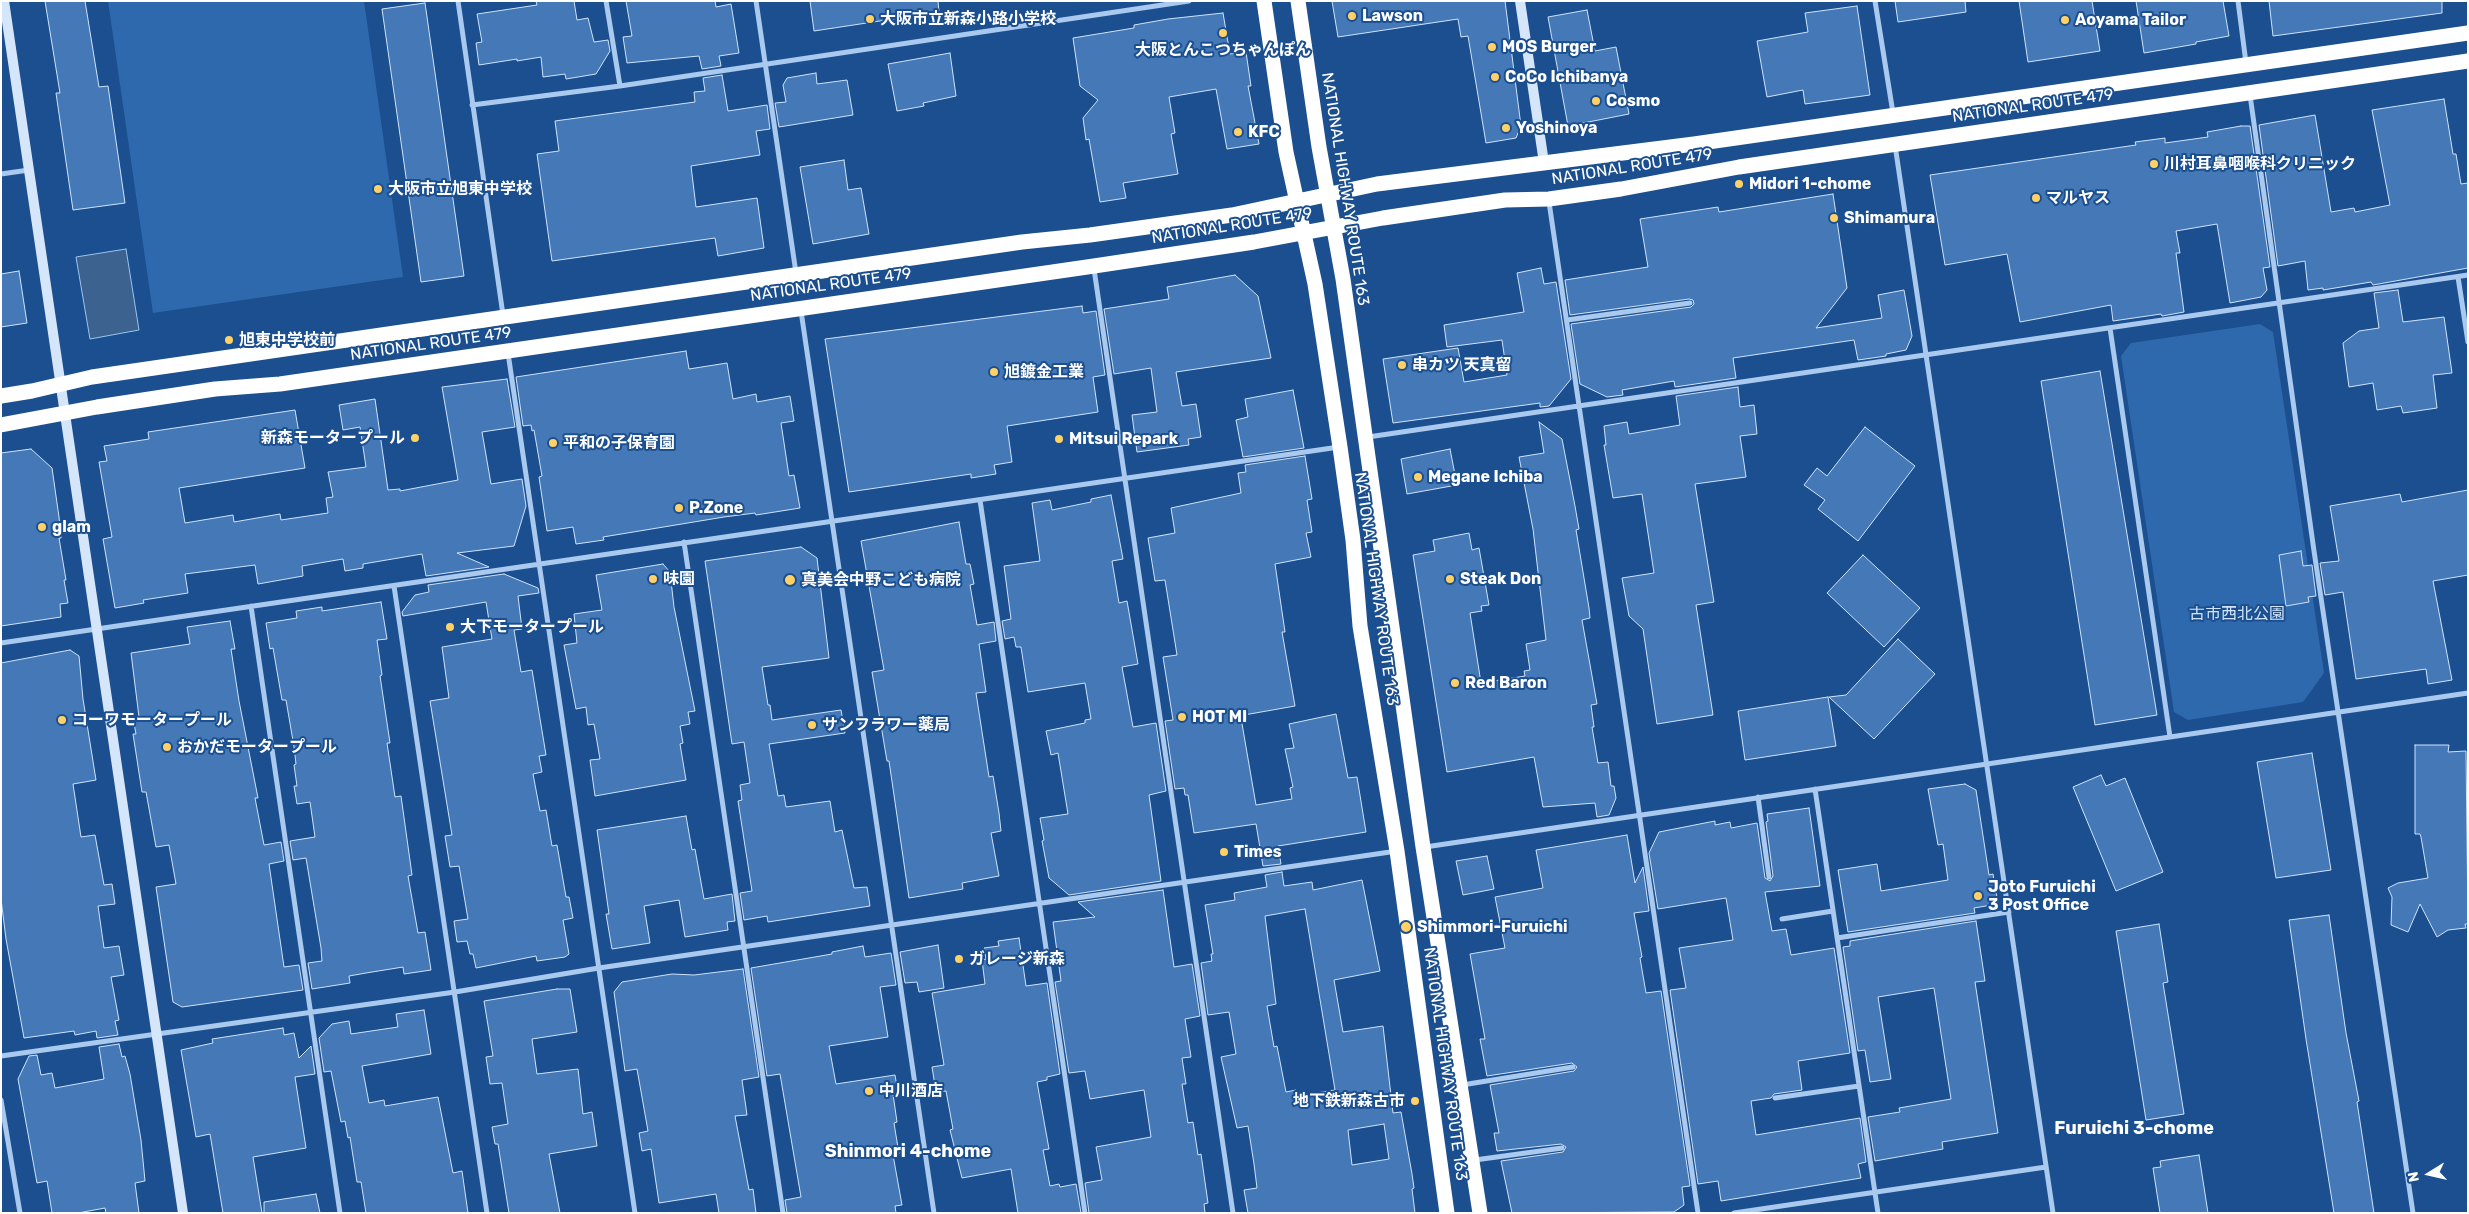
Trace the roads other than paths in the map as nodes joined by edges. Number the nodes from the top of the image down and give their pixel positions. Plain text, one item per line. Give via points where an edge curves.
1 (4, 1) edge
2 (458, 1) edge
3 (606, 1) edge
4 (756, 1) edge
5 (1189, 1) edge
6 (1264, 1) edge
7 (1298, 1) edge
8 (1520, 1) edge
9 (1875, 1) edge
10 (2238, 1) edge
11 (2468, 33) edge
12 (2468, 61) edge
13 (2246, 63) junction
14 (765, 64) junction
15 (620, 86) junction
16 (2249, 91) junction
17 (472, 105) junction
18 (1893, 116) junction
19 (1895, 144) junction
20 (1544, 163) junction
21 (29, 170) junction
22 (1, 174) edge
23 (1328, 195) junction
24 (1549, 198) junction
25 (1297, 202) junction
26 (1334, 227) junction
27 (1304, 233) junction
28 (1094, 266) junction
29 (796, 275) junction
30 (2468, 275) edge
31 (2458, 277) junction
32 (1690, 302) dead end
33 (2280, 304) junction
34 (800, 308) junction
35 (503, 317) junction
36 (1567, 320) junction
37 (2110, 328) junction
38 (2468, 342) edge
39 (508, 350) junction
40 (1928, 356) junction
41 (60, 385) junction
42 (1, 396) edge
43 (1580, 406) junction
44 (64, 414) junction
45 (1, 425) edge
46 (1366, 437) junction
47 (1340, 447) junction
48 (1125, 478) junction
49 (980, 500) junction
50 (832, 520) junction
51 (684, 542) junction
52 (540, 563) junction
53 (394, 586) junction
54 (251, 606) junction
55 (97, 629) junction
56 (1, 643) edge
57 (2468, 693) edge
58 (2339, 712) junction
59 (2170, 737) junction
60 (1987, 764) junction
61 (1815, 789) junction
62 (1758, 797) junction
63 (1640, 815) junction
64 (1423, 847) junction
65 (1397, 851) junction
66 (1770, 877) dead end
67 (1184, 882) junction
68 (1040, 903) junction
69 (1833, 911) junction
70 (2009, 912) junction
71 (1782, 919) dead end
72 (892, 926) junction
73 (1837, 938) junction
74 (744, 947) junction
75 (599, 968) junction
76 (455, 992) junction
77 (310, 1012) junction
78 (157, 1035) junction
79 (1, 1056) edge
80 (1573, 1068) dead end
81 (1459, 1085) junction
82 (1859, 1086) junction
83 (1775, 1098) dead end
84 (1, 1100) edge
85 (1562, 1148) dead end
86 (1472, 1161) junction
87 (2046, 1167) junction
88 (1875, 1192) junction
89 (20, 1213) edge
90 (183, 1213) edge
91 (340, 1213) edge
92 (488, 1213) edge
93 (635, 1213) edge
94 (783, 1213) edge
95 (934, 1213) edge
96 (1085, 1213) edge
97 (1233, 1213) edge
98 (1447, 1213) edge
99 (1480, 1213) edge
100 (1698, 1213) edge
101 (1734, 1213) edge
102 (1878, 1213) edge
103 (2053, 1213) edge
104 (2413, 1213) edge

1 - 21 street
2 - 17 street
3 - 15 street
4 - 14 street
5 - 14 street
6 - 25 highway, NATIONAL HIGHWAY ROUTE 163 via 1286,152
7 - 23 highway, NATIONAL HIGHWAY ROUTE 163
8 - 20 street
9 - 18 street
10 - 13 street
11 - 13 highway, NATIONAL ROUTE 479
12 - 16 highway, NATIONAL ROUTE 479
13 - 18 highway, NATIONAL ROUTE 479
14 - 15 street
14 - 29 street
15 - 17 street
16 - 19 highway, NATIONAL ROUTE 479
16 - 33 street
17 - 35 street
18 - 20 highway, NATIONAL ROUTE 479
19 - 24 highway, NATIONAL ROUTE 479
19 - 40 street
20 - 23 highway, NATIONAL ROUTE 479 via 1377,184
21 - 22 street
21 - 41 street
23 - 25 highway, NATIONAL ROUTE 479
23 - 26 highway, NATIONAL HIGHWAY ROUTE 163
24 - 26 highway, NATIONAL ROUTE 479 via 1504,200
24 - 36 street
25 - 27 highway, NATIONAL HIGHWAY ROUTE 163
25 - 29 highway, NATIONAL ROUTE 479 via 1213,218
26 - 27 highway, NATIONAL ROUTE 479
26 - 46 highway, NATIONAL HIGHWAY ROUTE 163
27 - 28 highway, NATIONAL ROUTE 479
27 - 47 highway, NATIONAL HIGHWAY ROUTE 163
28 - 34 highway, NATIONAL ROUTE 479
28 - 48 street
29 - 35 highway, NATIONAL ROUTE 479
30 - 31 street
31 - 33 street
31 - 38 street
32 - 36 street
33 - 37 street
33 - 58 street
34 - 39 highway, NATIONAL ROUTE 479
34 - 50 street
35 - 41 highway, NATIONAL ROUTE 479 via 92,377
36 - 43 street
37 - 40 street
37 - 59 street
39 - 44 highway, NATIONAL ROUTE 479 via 280,384 215,389
39 - 52 street
40 - 43 street
40 - 60 street
41 - 42 highway, NATIONAL ROUTE 479
41 - 44 street
43 - 46 street
43 - 63 street
44 - 45 highway, NATIONAL ROUTE 479
44 - 55 street
46 - 64 highway, NATIONAL HIGHWAY ROUTE 163
47 - 48 street
47 - 65 highway, NATIONAL HIGHWAY ROUTE 163 via 1353,540 1360,626
48 - 49 street
48 - 67 street
49 - 50 street
49 - 68 street
50 - 51 street
50 - 72 street
51 - 52 street
51 - 74 street
52 - 53 street
52 - 75 street
53 - 54 street
53 - 76 street
54 - 55 street
54 - 77 street
55 - 56 street
55 - 78 street
57 - 58 street
58 - 59 street
58 - 104 street
59 - 60 street
60 - 61 street
60 - 70 street
61 - 62 street
61 - 69 street
62 - 63 street
62 - 66 street
63 - 64 street
63 - 100 street
64 - 81 highway, NATIONAL HIGHWAY ROUTE 163
65 - 67 street
65 - 98 highway, NATIONAL HIGHWAY ROUTE 163
67 - 68 street
67 - 97 street
68 - 72 street
68 - 96 street
69 - 71 street
69 - 73 street
70 - 73 street
70 - 87 street
72 - 74 street
72 - 95 street
73 - 82 street
74 - 75 street
74 - 94 street
75 - 76 street
75 - 93 street
76 - 77 street
76 - 92 street
77 - 78 street
77 - 91 street
78 - 79 street
78 - 90 street
80 - 81 street
81 - 86 highway, NATIONAL HIGHWAY ROUTE 163
82 - 83 street
82 - 88 street
84 - 89 street
85 - 86 street
86 - 99 highway, NATIONAL HIGHWAY ROUTE 163
87 - 88 street
87 - 103 street
88 - 101 street
88 - 102 street

